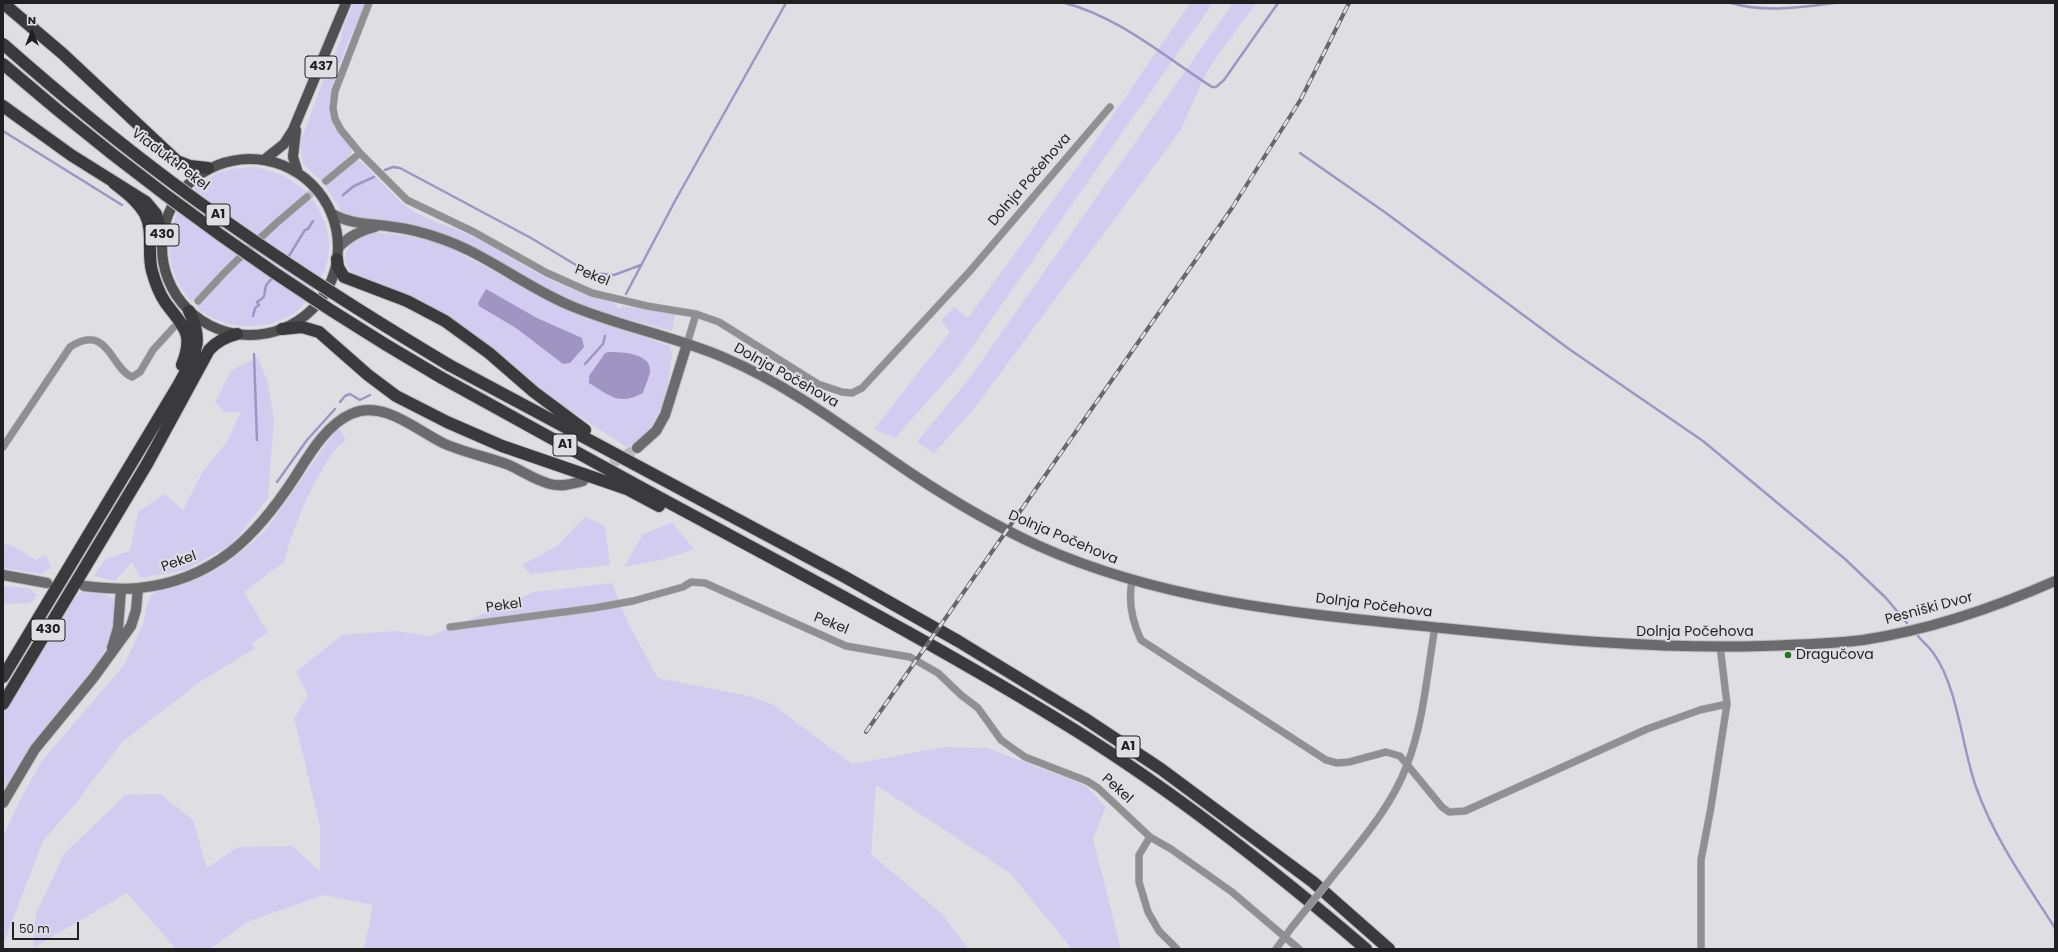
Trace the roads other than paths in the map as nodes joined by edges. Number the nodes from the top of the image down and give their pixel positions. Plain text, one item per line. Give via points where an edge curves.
1 (3, 3) edge
2 (346, 3) edge
3 (369, 3) edge
4 (3, 44) edge
5 (3, 64) edge
6 (3, 106) edge
7 (1110, 107) dead end
8 (299, 120) junction
9 (360, 153) junction
10 (264, 160) junction
11 (208, 168) junction
12 (298, 173) junction
13 (326, 180) tunnel mouth
14 (114, 183) junction
15 (307, 197) tunnel mouth
16 (332, 214) junction
17 (380, 226) junction
18 (162, 234) junction
19 (338, 254) junction
20 (198, 300) dead end
21 (189, 311) junction
22 (696, 314) junction
23 (174, 326) dead end
24 (282, 330) junction
25 (237, 334) junction
26 (687, 344) junction
27 (832, 390) joint
28 (159, 416) junction
29 (3, 446) edge
30 (637, 448) tunnel mouth
31 (631, 462) junction
32 (583, 481) tunnel mouth
33 (687, 512) junction
34 (3, 575) edge
35 (1132, 581) junction
36 (2055, 581) edge
37 (47, 583) dead end
38 (84, 586) dead end
39 (122, 588) junction
40 (138, 588) junction
41 (450, 627) dead end
42 (1435, 627) junction
43 (1805, 645) joint
44 (1720, 646) junction
45 (110, 654) junction
46 (3, 677) edge
47 (3, 704) edge
48 (1727, 704) junction
49 (1407, 765) junction
50 (3, 803) edge
51 (1150, 837) junction
52 (1285, 937) junction
53 (1178, 949) edge
54 (1276, 949) edge
55 (1299, 949) edge
56 (1366, 949) edge
57 (1388, 949) edge
58 (1701, 949) edge

1 - 11 highway via 63,54 177,161 190,166
2 - 8 main road, 437
3 - 9 street via 333,98 336,119
4 - 31 highway, Viadukt Pekel / A1, bridge via 157,172 279,258 449,365
5 - 33 highway, A1, bridge via 149,184 334,314 442,378
6 - 14 highway
7 - 27 street, Dolnja Počehova via 970,270 862,388 852,393
8 - 10 main road, 437 via 284,144
8 - 12 main road via 293,152
9 - 13 street
9 - 22 street, Pekel via 407,200 474,232 547,273 592,293 617,300
10 - 11 main road, 430 via 242,158
10 - 12 main road, 430
11 - 18 main road, 430 via 181,191 172,204
12 - 16 main road, 430 via 316,188
14 - 18 highway via 140,197 152,208 159,220
14 - 28 highway via 135,201 145,214 148,221 148,254 154,277 165,301 183,324 187,339 186,356
15 - 20 street via 261,236
16 - 17 main road, Dolnja Počehova via 349,222
16 - 19 main road, 430
17 - 19 main road via 356,233 345,240
17 - 26 main road, Dolnja Počehova via 400,228 443,239 562,302 620,324
18 - 21 main road, 430 via 162,253 168,281
19 - 24 main road, 430 via 329,287 316,305 299,321
19 - 31 highway via 338,267 344,277 407,300 445,321 489,353 577,425 623,451
21 - 25 main road, 430 via 210,326
21 - 28 highway, 430 via 198,338 194,355
22 - 26 street
22 - 27 street, Pekel via 718,322 818,384
23 - 29 street via 153,350 140,372 132,377 102,344 86,341 70,347
24 - 25 main road, 430 via 262,334
24 - 33 highway via 302,327 319,332 396,396 447,422 502,446 627,490 665,510
25 - 47 highway, 430 via 221,340 209,350 147,464
26 - 30 main road via 665,415 656,431
26 - 35 main road, Dolnja Počehova via 729,359 807,401 952,500 1007,530 1075,561
28 - 46 highway, 430
31 - 57 highway, A1 via 845,577 958,641 1084,718 1161,769 1313,882
32 - 40 main road, Pekel via 562,486 550,484 507,465 447,445 381,411 369,410 352,414 338,422 321,440 261,525 242,544 196,573
33 - 56 highway, A1 via 871,611 1078,732 1216,828 1302,894
34 - 37 main road
35 - 42 main road, Dolnja Počehova via 1212,600
35 - 49 street via 1131,609 1135,628 1141,640 1326,760 1337,763 1349,762 1386,752 1400,756
36 - 43 main road, Pesniški Dvor via 1994,606 1914,630 1867,639
38 - 39 main road, Pekel
39 - 40 main road, Pekel
39 - 45 main road via 118,628
40 - 45 main road via 136,610 131,626
41 - 51 street, Pekel via 594,608 633,601 683,587 691,582 705,583 846,646 910,658 938,673 978,708 1001,740 1025,757 1098,788
42 - 44 main road, Dolnja Počehova via 1610,644 1656,647
42 - 49 street via 1421,715
43 - 44 main road, Dolnja Počehova
44 - 48 street
45 - 50 main road via 35,749
48 - 49 street via 1700,710 1646,729 1465,811 1449,812 1442,807
48 - 58 street via 1701,860
49 - 52 street, bridge via 1378,821
51 - 52 street, Pekel via 1232,892
51 - 53 street via 1139,855 1139,882 1148,912 1158,931
52 - 54 street
52 - 55 street, Pekel

